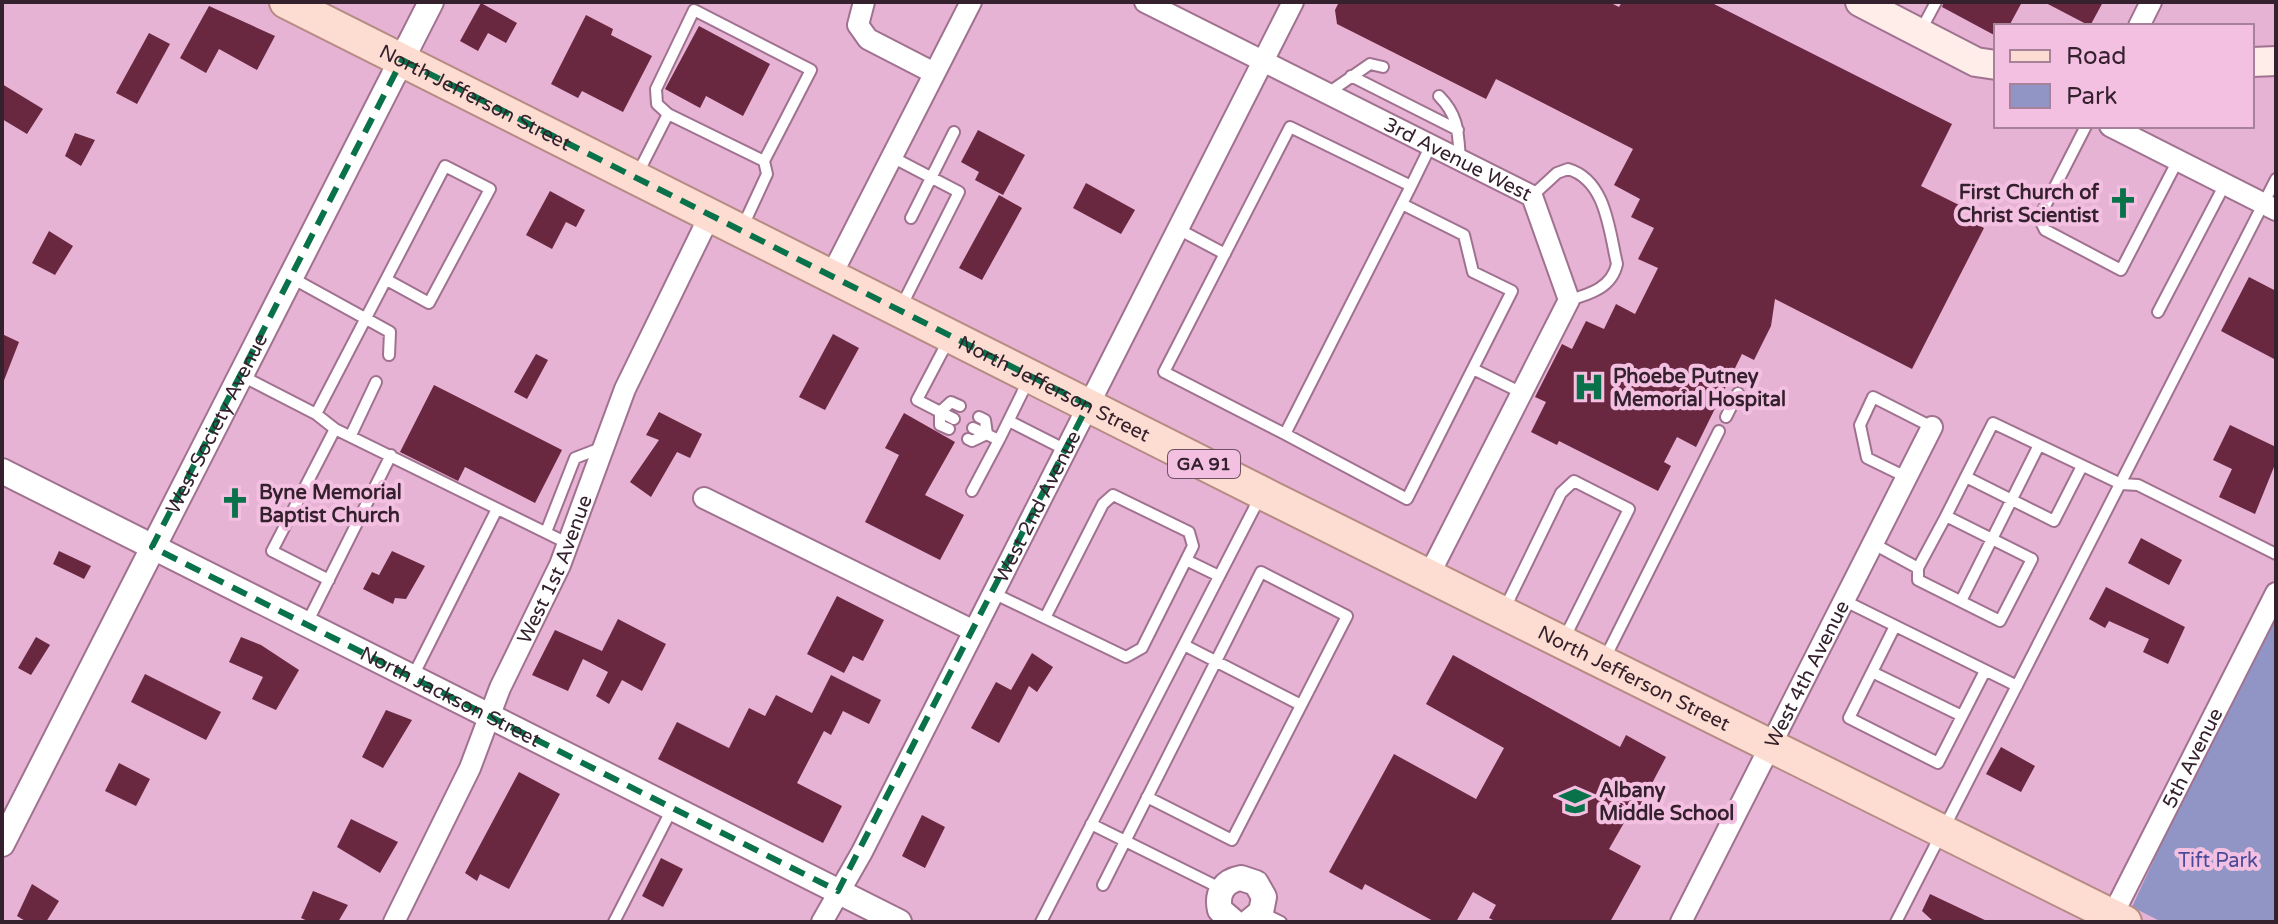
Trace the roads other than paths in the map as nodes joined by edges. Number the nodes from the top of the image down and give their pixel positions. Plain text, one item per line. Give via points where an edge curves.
1 (286, 2) edge
2 (431, 2) edge
3 (864, 2) edge
4 (971, 2) edge
5 (1145, 2) edge
6 (1293, 2) edge
7 (1860, 2) edge
8 (1936, 2) edge
9 (2151, 2) edge
10 (2140, 24) edge
11 (1920, 33) junction
12 (402, 60) junction
13 (1263, 61) junction
14 (2276, 61) edge
15 (2254, 62) edge
16 (1989, 66) edge
17 (1383, 67) dead end
18 (934, 73) junction
19 (1351, 76) junction
20 (1328, 93) junction
21 (1439, 96) dead end
22 (668, 114) junction
23 (2085, 128) edge
24 (2114, 128) edge
25 (1458, 130) junction
26 (954, 132) dead end
27 (1431, 145) junction
28 (891, 156) junction
29 (1460, 160) junction
30 (2178, 160) junction
31 (764, 161) junction
32 (636, 178) junction
33 (931, 178) junction
34 (2276, 179) edge
35 (2225, 184) junction
36 (1411, 186) junction
37 (1532, 196) junction
38 (1402, 204) junction
39 (2270, 207) edge
40 (710, 215) junction
41 (911, 218) dead end
42 (1178, 229) junction
43 (741, 230) junction
44 (1225, 254) junction
45 (831, 276) junction
46 (290, 277) junction
47 (387, 280) junction
48 (1569, 300) junction
49 (900, 309) junction
50 (2158, 312) dead end
51 (366, 318) junction
52 (951, 335) junction
53 (389, 355) dead end
54 (1473, 369) junction
55 (240, 376) junction
56 (1030, 376) junction
57 (376, 382) dead end
58 (1522, 393) junction
59 (1738, 393) dead end
60 (1088, 405) junction
61 (960, 406) dead end
62 (940, 412) junction
63 (316, 414) junction
64 (979, 417) dead end
65 (1726, 417) dead end
66 (1009, 421) junction
67 (951, 424) dead end
68 (1932, 427) joint
69 (973, 428) dead end
70 (335, 429) junction
71 (1719, 431) dead end
72 (987, 434) junction
73 (1285, 434) junction
74 (351, 435) junction
75 (968, 439) dead end
76 (999, 440) junction
77 (2039, 445) junction
78 (601, 448) junction
79 (1066, 450) junction
80 (391, 455) junction
81 (2082, 466) junction
82 (2, 471) edge
83 (1906, 477) junction
84 (1966, 477) junction
85 (2121, 484) junction
86 (972, 491) dead end
87 (1262, 493) junction
88 (704, 498) dead end
89 (2012, 500) junction
90 (497, 509) junction
91 (1946, 516) junction
92 (546, 532) junction
93 (1992, 539) junction
94 (567, 543) junction
95 (1872, 543) junction
96 (152, 547) junction
97 (2276, 554) edge
98 (1186, 560) junction
99 (1918, 568) junction
100 (1219, 576) junction
101 (1428, 577) junction
102 (329, 580) junction
103 (993, 593) junction
104 (2276, 593) edge
105 (1843, 600) junction
106 (1961, 601) junction
107 (1502, 613) junction
108 (1045, 618) junction
109 (306, 625) junction
110 (1895, 626) junction
111 (974, 631) junction
112 (1562, 643) junction
113 (1184, 645) junction
114 (1216, 662) junction
115 (1602, 662) junction
116 (1985, 671) junction
117 (1872, 672) junction
118 (412, 678) junction
119 (2017, 686) junction
120 (1301, 705) junction
121 (488, 716) junction
122 (1962, 716) junction
123 (1768, 745) junction
124 (1147, 797) junction
125 (673, 807) junction
126 (1091, 824) junction
127 (1941, 832) junction
128 (1125, 841) junction
129 (2, 844) edge
130 (1103, 885) dead end
131 (1222, 889) junction
132 (838, 891) junction
133 (1263, 919) edge
134 (2115, 920) edge
135 (394, 922) edge
136 (614, 922) edge
137 (822, 922) edge
138 (899, 922) edge
139 (1041, 922) edge
140 (1234, 922) edge
141 (1681, 922) edge
142 (1896, 922) edge

1 - 12 main road, North Jefferson Street / GA 91
2 - 12 street, West Society Avenue
3 - 18 street via 858,25 868,39
4 - 18 street
5 - 13 street, 3rd Avenue West
6 - 13 street, West 2nd Avenue
7 - 11 main road
8 - 11 lane
9 - 10 street
11 - 16 main road
12 - 32 main road, North Jefferson Street / GA 91
12 - 46 street, West Society Avenue
13 - 20 street, 3rd Avenue West
13 - 42 street, West 2nd Avenue
14 - 15 main road
17 - 19 lane via 1370,64
18 - 28 street
19 - 20 lane
19 - 25 lane
20 - 27 street, 3rd Avenue West
21 - 25 lane via 1453,110
22 - 31 lane
22 - 31 lane via 657,104 656,89 694,10 811,70
22 - 32 lane
23 - 30 lane via 2039,218 2045,230 2121,270
24 - 30 street
25 - 29 lane
26 - 33 lane
27 - 29 street, 3rd Avenue West
27 - 36 lane
28 - 33 lane
28 - 45 street
29 - 37 street, 3rd Avenue West
30 - 35 street
31 - 43 lane via 767,174
32 - 40 main road, North Jefferson Street / GA 91
33 - 41 lane
33 - 49 lane via 959,192
34 - 39 lane
35 - 39 street
35 - 50 lane
36 - 38 lane
36 - 44 lane via 1290,127
37 - 48 street, 3rd Avenue West
37 - 48 lane via 1568,169 1588,177 1597,190 1617,264 1615,274 1593,292
38 - 54 lane via 1464,235 1473,272 1512,291
38 - 73 lane
39 - 85 lane
40 - 43 main road, North Jefferson Street / GA 91
40 - 78 street, West 1st Avenue
42 - 44 lane
42 - 60 street, West 2nd Avenue
43 - 45 main road, North Jefferson Street / GA 91
44 - 73 lane via 1164,372
45 - 49 main road, North Jefferson Street / GA 91
46 - 51 lane
46 - 55 street, West Society Avenue
47 - 47 lane via 445,166 490,189 429,303
47 - 51 lane
48 - 58 street
49 - 52 main road, North Jefferson Street / GA 91
51 - 53 lane via 390,332
51 - 63 lane
52 - 56 main road, North Jefferson Street / GA 91
52 - 62 lane via 917,400
54 - 58 lane
54 - 73 lane via 1407,499
55 - 63 lane
55 - 96 street, West Society Avenue
56 - 60 main road, North Jefferson Street / GA 91
56 - 66 lane
57 - 74 lane
58 - 101 street
59 - 65 lane
60 - 79 street, West 2nd Avenue
60 - 87 main road, North Jefferson Street / GA 91
61 - 62 lane via 951,402
62 - 67 lane
63 - 70 lane
64 - 72 lane via 985,420
66 - 76 lane
66 - 79 lane
68 - 83 street, West 4th Avenue
68 - 83 lane via 1873,397 1860,425 1867,458
69 - 72 lane
70 - 74 lane
70 - 102 lane via 272,551
71 - 115 lane
72 - 75 lane
72 - 76 lane
74 - 80 lane
76 - 86 lane
77 - 81 lane
77 - 84 lane via 1993,423
77 - 89 lane
78 - 92 lane via 575,458
78 - 94 street, West 1st Avenue
79 - 103 street, West 2nd Avenue
80 - 90 lane
80 - 102 lane
81 - 85 lane
81 - 89 lane via 2054,521
82 - 96 street, North Jackson Street
83 - 95 street, West 4th Avenue
84 - 89 lane
84 - 91 lane
85 - 97 lane via 2138,485
85 - 119 lane
87 - 100 lane
87 - 101 main road, North Jefferson Street / GA 91
88 - 111 street
89 - 93 lane
90 - 92 lane
90 - 118 lane
91 - 93 lane
91 - 99 lane
92 - 94 lane
93 - 106 lane
93 - 106 lane via 2032,559 2000,621
94 - 121 street, West 1st Avenue
95 - 99 lane
95 - 105 street, West 4th Avenue
96 - 109 street, North Jackson Street
96 - 129 street, West Society Avenue
98 - 100 lane
98 - 108 lane via 1135,655 1126,657
98 - 108 lane via 1193,546 1189,532 1113,495 1103,504
99 - 106 lane via 1918,580
100 - 113 lane
101 - 107 main road, North Jefferson Street / GA 91
102 - 109 lane
103 - 108 lane
103 - 111 street, West 2nd Avenue
104 - 134 street, 5th Avenue
105 - 110 lane
105 - 123 street, West 4th Avenue
107 - 112 main road, North Jefferson Street / GA 91
107 - 112 lane via 1561,493 1574,481 1629,509
109 - 118 street, North Jackson Street
110 - 116 lane
110 - 117 lane
111 - 132 street, West 2nd Avenue
112 - 115 main road, North Jefferson Street / GA 91
113 - 114 lane
113 - 126 lane
114 - 120 lane
114 - 120 lane via 1261,572 1347,616
114 - 124 lane
115 - 123 main road, North Jefferson Street / GA 91
116 - 119 lane
116 - 122 lane
117 - 122 lane
117 - 122 lane via 1849,718 1938,763
118 - 121 street, North Jackson Street
119 - 127 lane
120 - 124 lane via 1232,840
121 - 125 street, North Jackson Street
121 - 135 street, West 1st Avenue via 470,768
123 - 127 main road, North Jefferson Street / GA 91
123 - 141 street, West 4th Avenue
124 - 128 lane
125 - 132 street, North Jackson Street
125 - 136 lane
126 - 128 lane
126 - 139 lane
127 - 134 main road, North Jefferson Street / GA 91
127 - 142 lane
128 - 130 lane
128 - 131 lane
131 - 133 street via 1241,878 1256,883 1264,897
131 - 140 street via 1220,910
132 - 137 street, West 2nd Avenue
132 - 138 street, North Jackson Street

